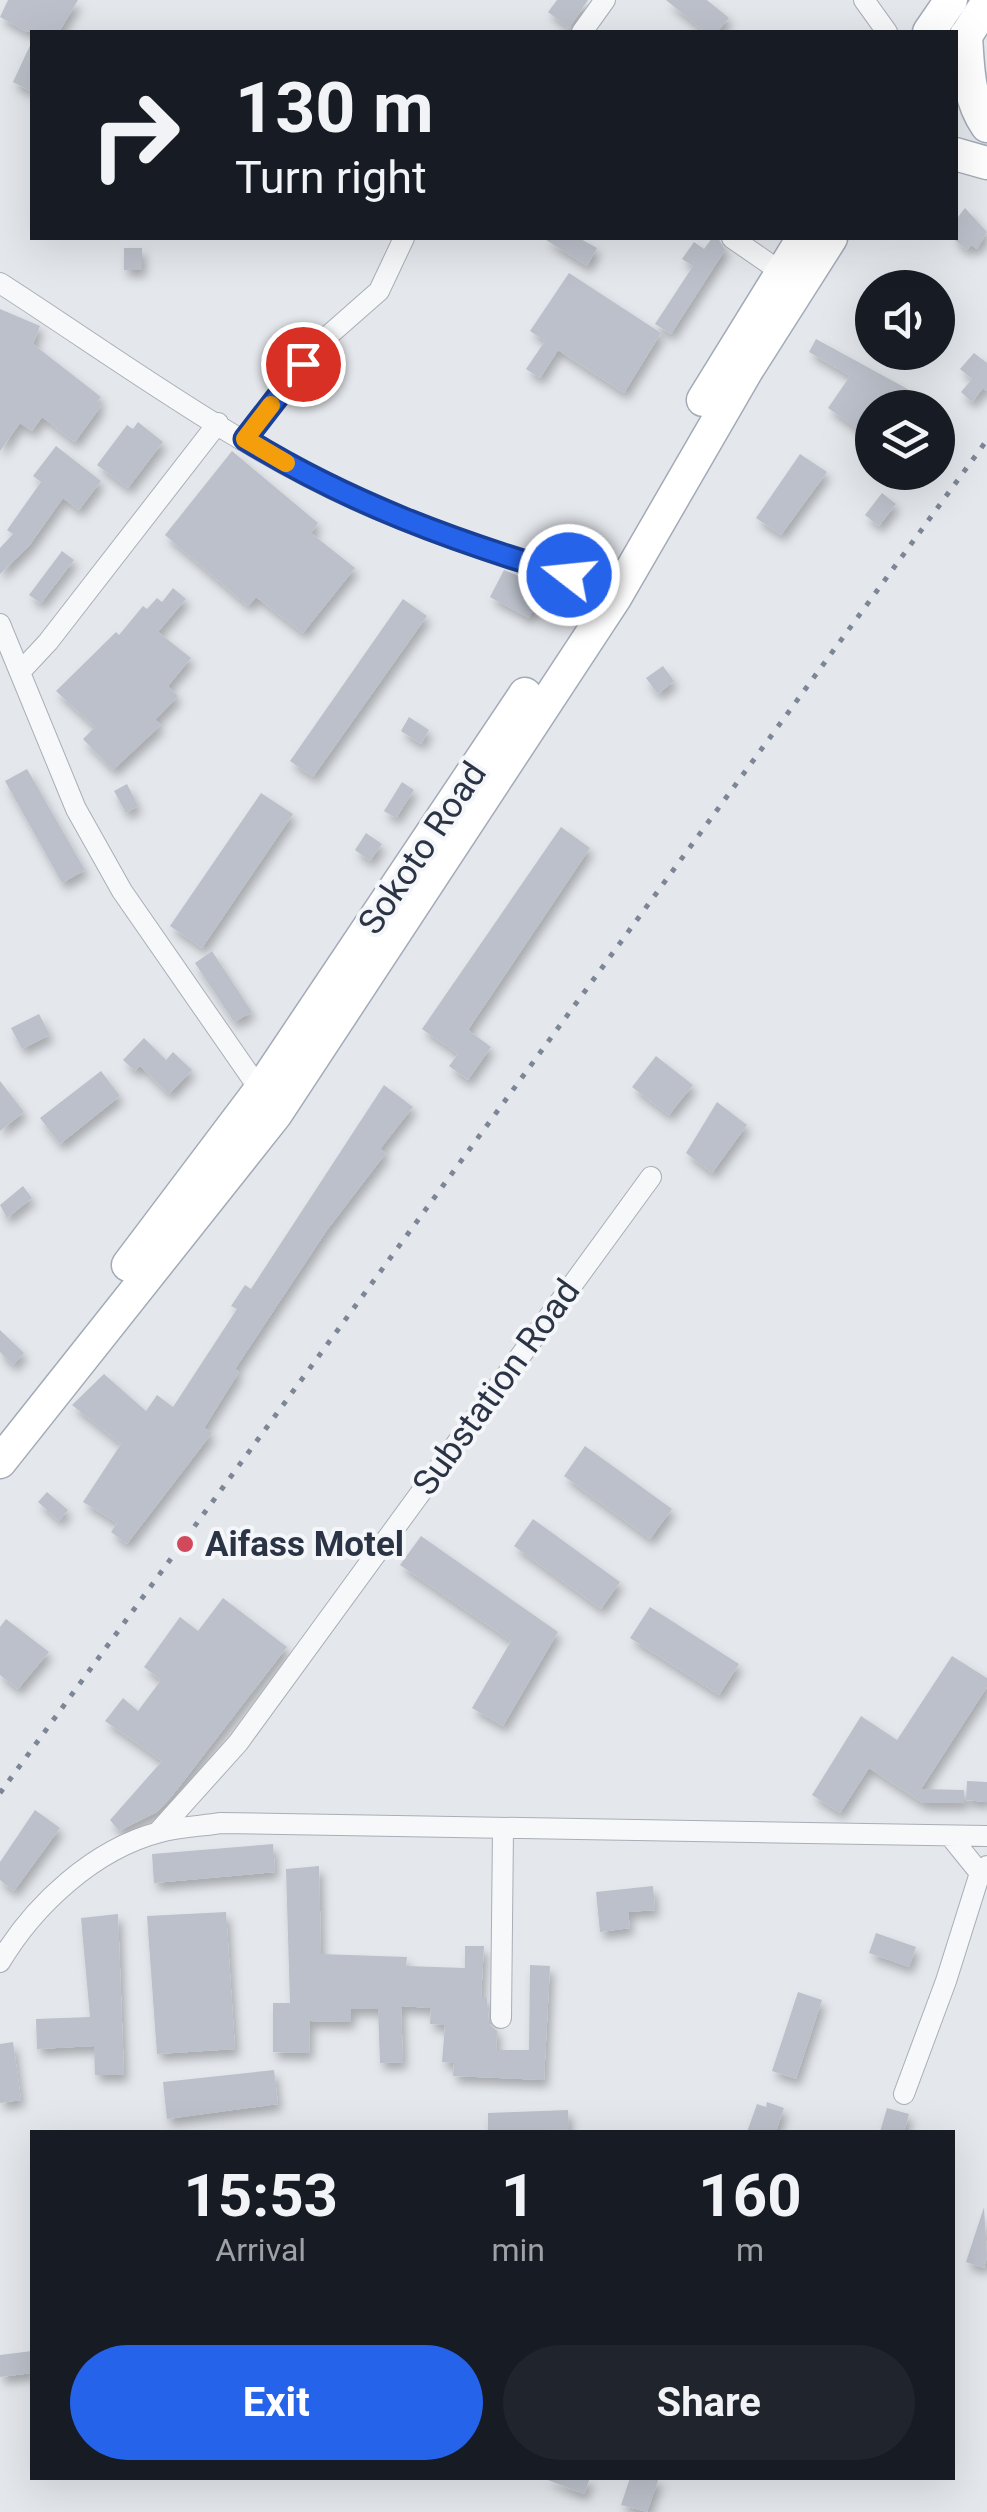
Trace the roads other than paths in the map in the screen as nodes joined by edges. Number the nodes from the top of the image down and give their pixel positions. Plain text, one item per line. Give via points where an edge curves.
1 (605, 0) edge
2 (864, 0) edge
3 (951, 0) edge
4 (987, 3) edge
5 (583, 30) edge
6 (886, 30) edge
7 (930, 30) edge
8 (961, 44) edge
9 (958, 106) edge
10 (987, 130) edge
11 (958, 138) edge
12 (958, 155) edge
13 (987, 162) edge
14 (403, 240) edge
15 (735, 240) edge
16 (802, 240) edge
17 (831, 240) edge
18 (784, 274) junction
19 (0, 283) edge
20 (218, 422) junction
21 (245, 439) junction
22 (599, 583) junction
23 (0, 624) edge
24 (20, 672) junction
25 (260, 1090) junction
26 (651, 1177) dead end
27 (0, 1432) edge
28 (0, 1462) edge
29 (504, 1829) junction
30 (158, 1832) junction
31 (950, 1836) junction
32 (987, 1836) edge
33 (983, 1869) edge
34 (0, 1962) edge
35 (500, 2018) dead end
36 (904, 2094) dead end

1 - 5 street
2 - 6 street
3 - 7 main road
4 - 8 main road
8 - 10 main road via 976,111
9 - 10 street
11 - 13 street
12 - 13 main road
14 - 21 street via 379,292 321,342
15 - 18 street
16 - 18 main road, Sokoto Road
17 - 28 main road, Sokoto Road via 615,598 276,1114
18 - 22 main road, Sokoto Road via 731,352
19 - 20 street
20 - 21 street
20 - 24 street
21 - 22 street via 389,514 479,550
22 - 25 main road, Sokoto Road
23 - 24 street
24 - 25 street via 76,810 122,891
25 - 27 main road, Sokoto Road
26 - 30 street, Substation Road via 238,1743
29 - 30 street via 221,1823
29 - 31 street
29 - 35 street
30 - 34 street via 108,1854 57,1890
31 - 32 street
31 - 33 street
33 - 36 street

